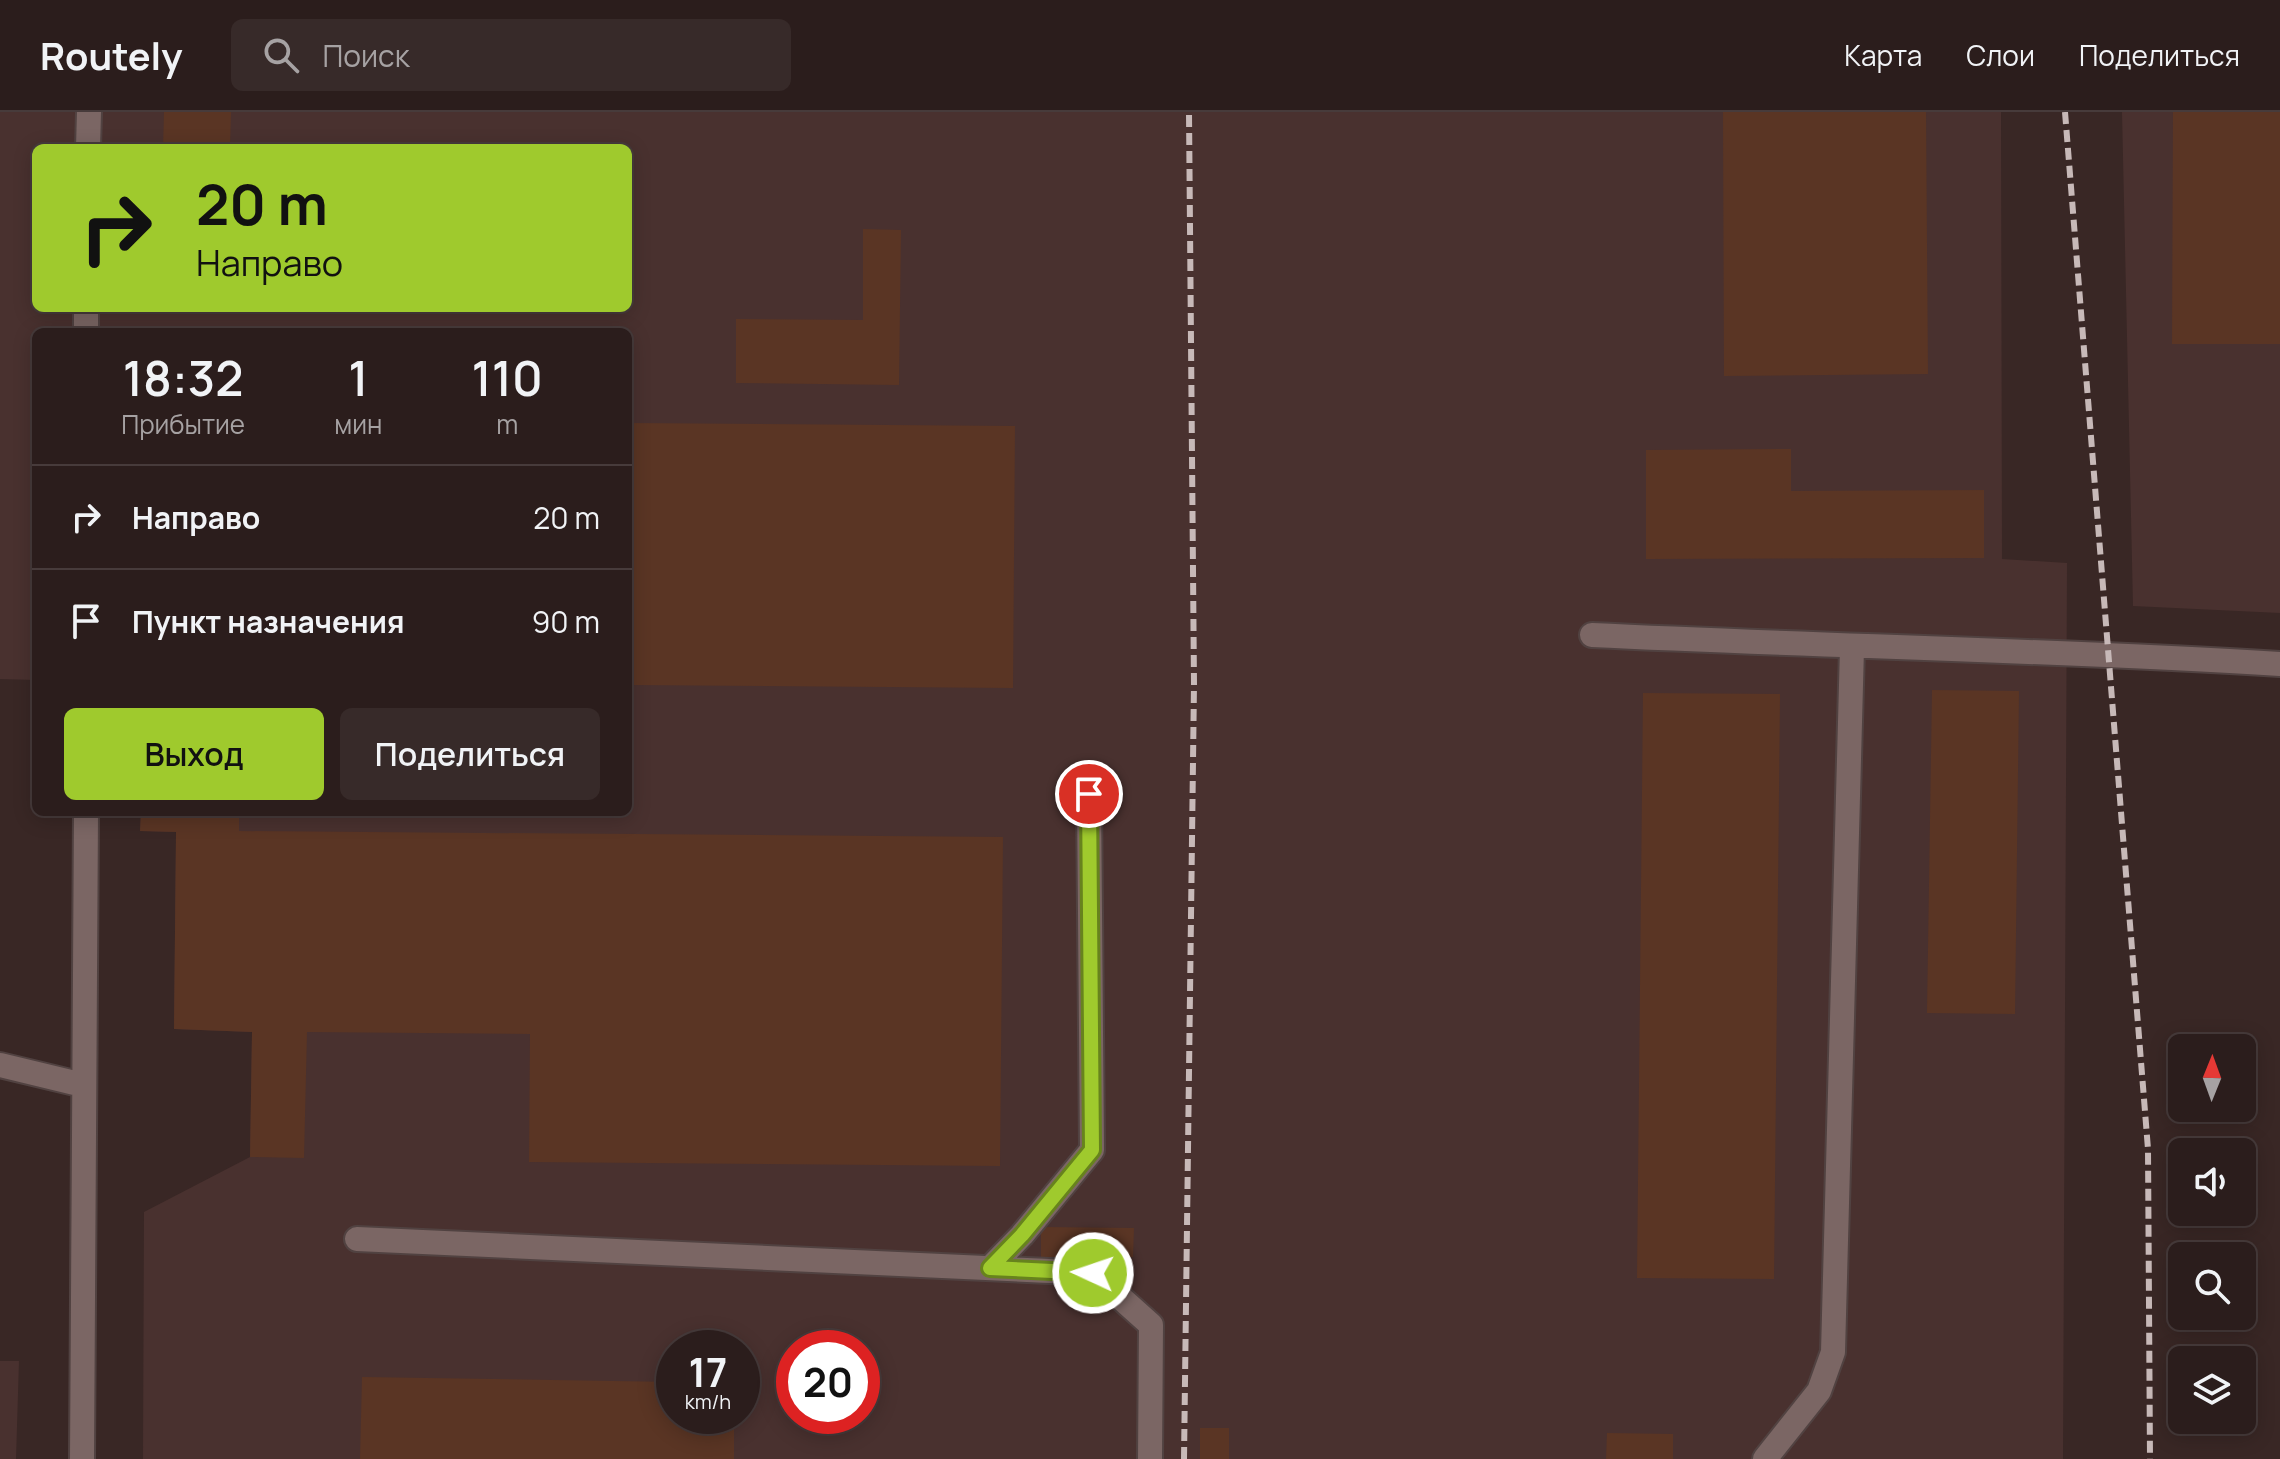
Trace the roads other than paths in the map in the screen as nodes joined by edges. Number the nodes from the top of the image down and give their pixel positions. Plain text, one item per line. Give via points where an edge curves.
1 (89, 112) edge
2 (88, 144) edge
3 (1592, 635) dead end
4 (1852, 648) junction
5 (2280, 664) edge
6 (1089, 794) dead end
7 (86, 816) edge
8 (0, 1065) edge
9 (83, 1085) junction
10 (357, 1239) dead end
11 (990, 1268) junction
12 (82, 1459) edge
13 (1150, 1459) edge
14 (1765, 1459) edge

1 - 2 street
3 - 4 street
4 - 5 street
4 - 14 street via 1833,1352 1819,1391
6 - 11 street via 1092,1150
7 - 9 street
8 - 9 street
9 - 12 street
10 - 11 street
11 - 13 street via 1093,1273 1151,1325

